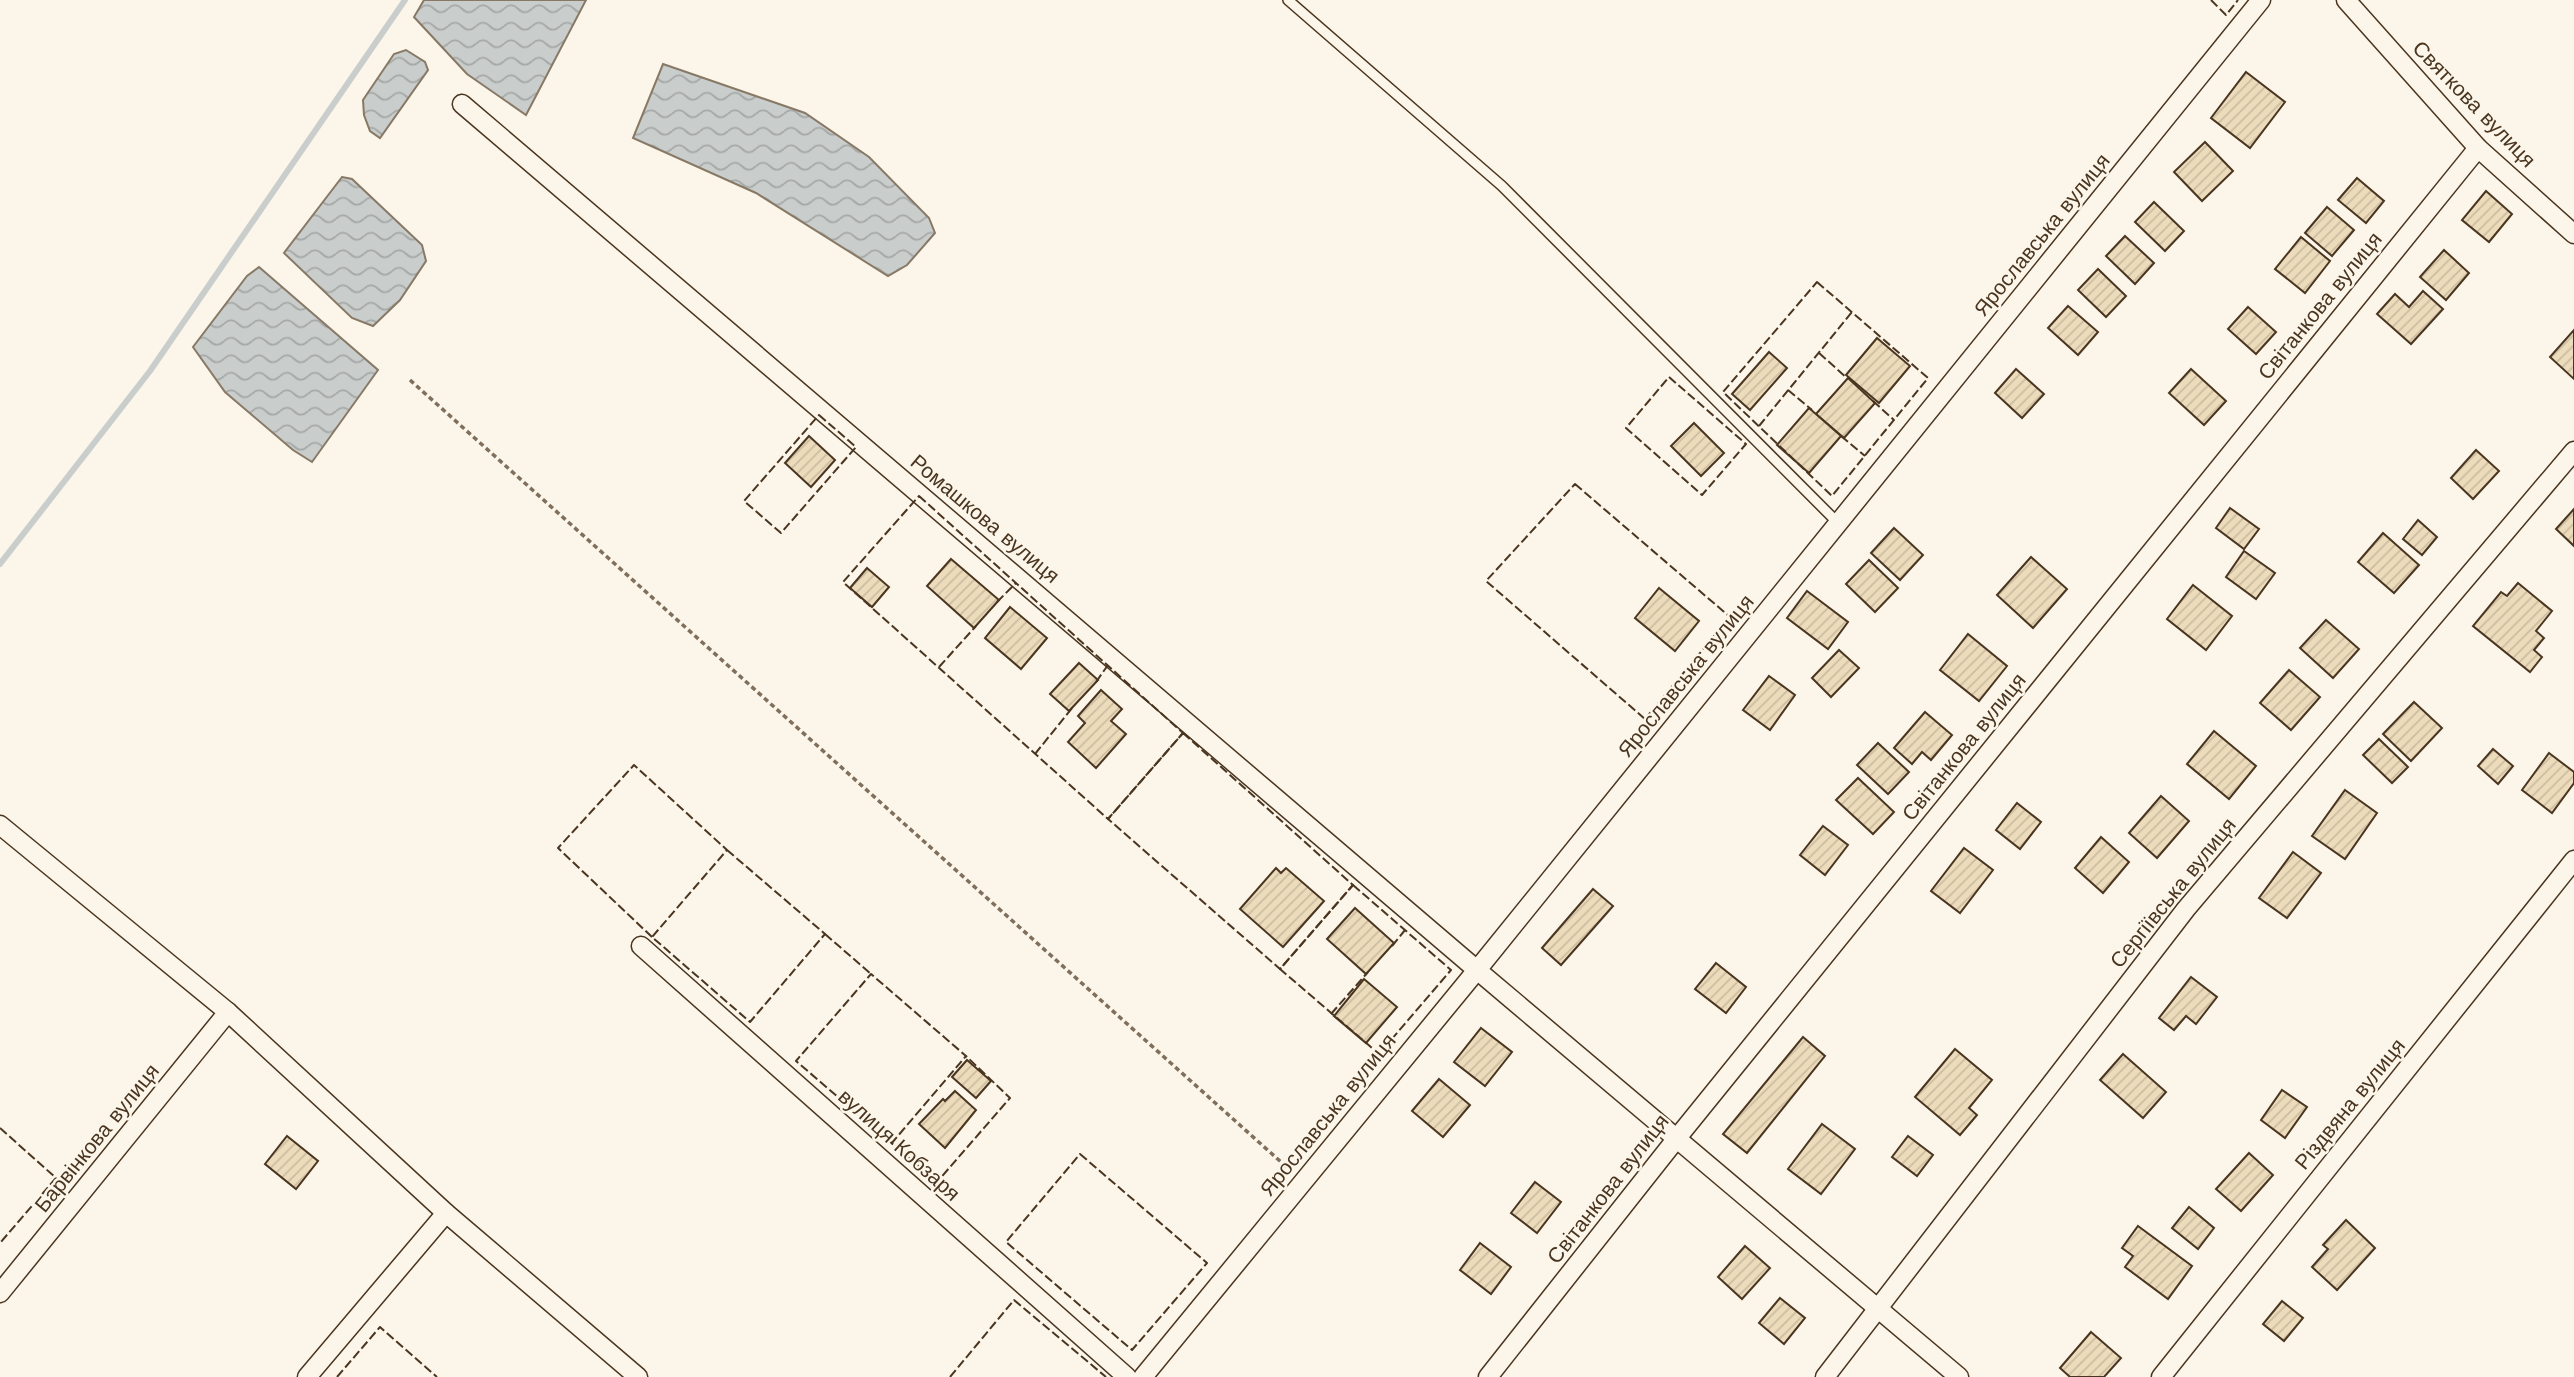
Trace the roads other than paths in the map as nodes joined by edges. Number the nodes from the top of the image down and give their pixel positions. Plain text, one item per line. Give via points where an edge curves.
1 (1288, 0) edge
2 (2261, 0) edge
3 (2346, 0) edge
4 (462, 104) dead end
5 (2478, 148) junction
6 (2574, 234) edge
7 (2574, 451) edge
8 (1839, 524) junction
9 (0, 825) edge
10 (2574, 860) edge
11 (641, 946) dead end
12 (1477, 971) junction
13 (228, 1012) junction
14 (1677, 1138) junction
15 (446, 1213) junction
16 (0, 1293) edge
17 (1880, 1310) junction
18 (307, 1377) edge
19 (638, 1377) edge
20 (1127, 1377) edge
21 (1143, 1377) edge
22 (1488, 1377) edge
23 (1825, 1377) edge
24 (1959, 1377) edge
25 (2161, 1377) edge

1 - 8 lane via 1502,186
2 - 8 street, Ярославська вулиця
3 - 5 street, Святкова вулиця
4 - 12 street, Ромашкова вулиця
5 - 6 street, Святкова вулиця
5 - 14 street, Світанкова вулиця
7 - 17 street, Сергіївська вулиця via 2186,909
8 - 12 street, Ярославська вулиця
9 - 13 street
10 - 25 street, Різдвяна вулиця
11 - 20 street, вулиця Кобзаря
12 - 14 street, Ромашкова вулиця
12 - 21 street, Ярославська вулиця
13 - 15 street
13 - 16 street, Барвінкова вулиця
14 - 17 street, Ромашкова вулиця
14 - 22 street, Світанкова вулиця
15 - 18 street
15 - 19 street
17 - 23 street, Сергіївська вулиця
17 - 24 street, Ромашкова вулиця

